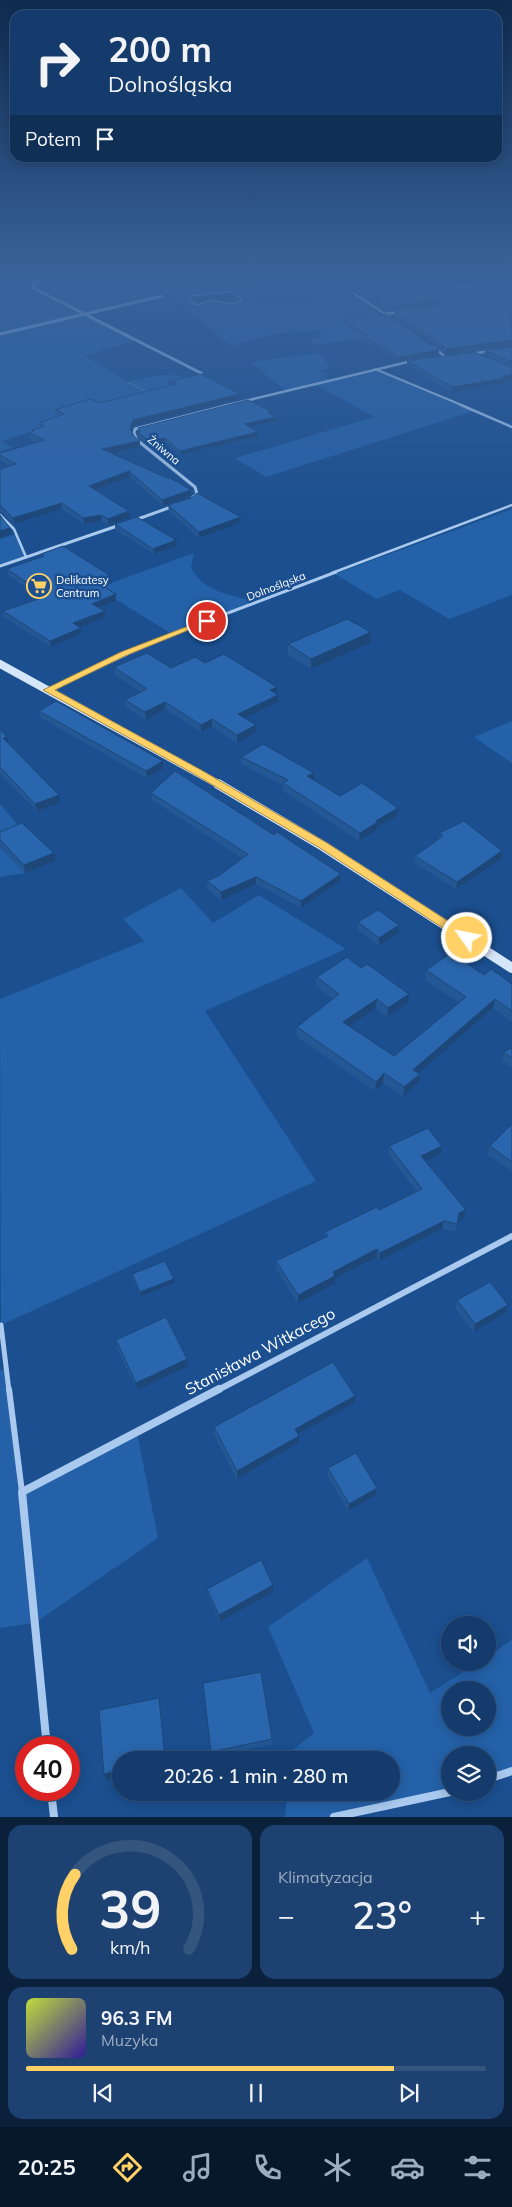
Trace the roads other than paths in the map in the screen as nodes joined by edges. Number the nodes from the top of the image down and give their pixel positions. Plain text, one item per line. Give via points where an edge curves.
1 (420, 360) edge
2 (375, 369) junction
3 (512, 427) edge
4 (190, 500) edge
5 (182, 503) edge
6 (512, 505) edge
7 (0, 515) edge
8 (132, 521) edge
9 (123, 524) edge
10 (26, 557) junction
11 (0, 566) edge
12 (0, 664) edge
13 (48, 690) junction
14 (512, 968) edge
15 (512, 1236) edge
16 (1, 1325) edge
17 (22, 1492) junction
18 (46, 1736) edge
19 (512, 1771) edge
20 (496, 1776) edge
21 (441, 1794) edge
22 (53, 1801) edge
23 (54, 1817) edge
24 (334, 1817) edge

1 - 2 street, Żniwna
2 - 3 lane
2 - 4 street, Żniwna via 135,429 137,440 195,487 197,494
5 - 8 street
6 - 13 lane, Dolnośląska via 166,637
7 - 10 lane via 14,529
9 - 10 street
10 - 11 street
12 - 13 street
13 - 14 street via 198,772 323,846
15 - 17 street, Stanisława Witkacego
16 - 17 lane
17 - 18 street
19 - 20 street
21 - 24 street
22 - 23 street

